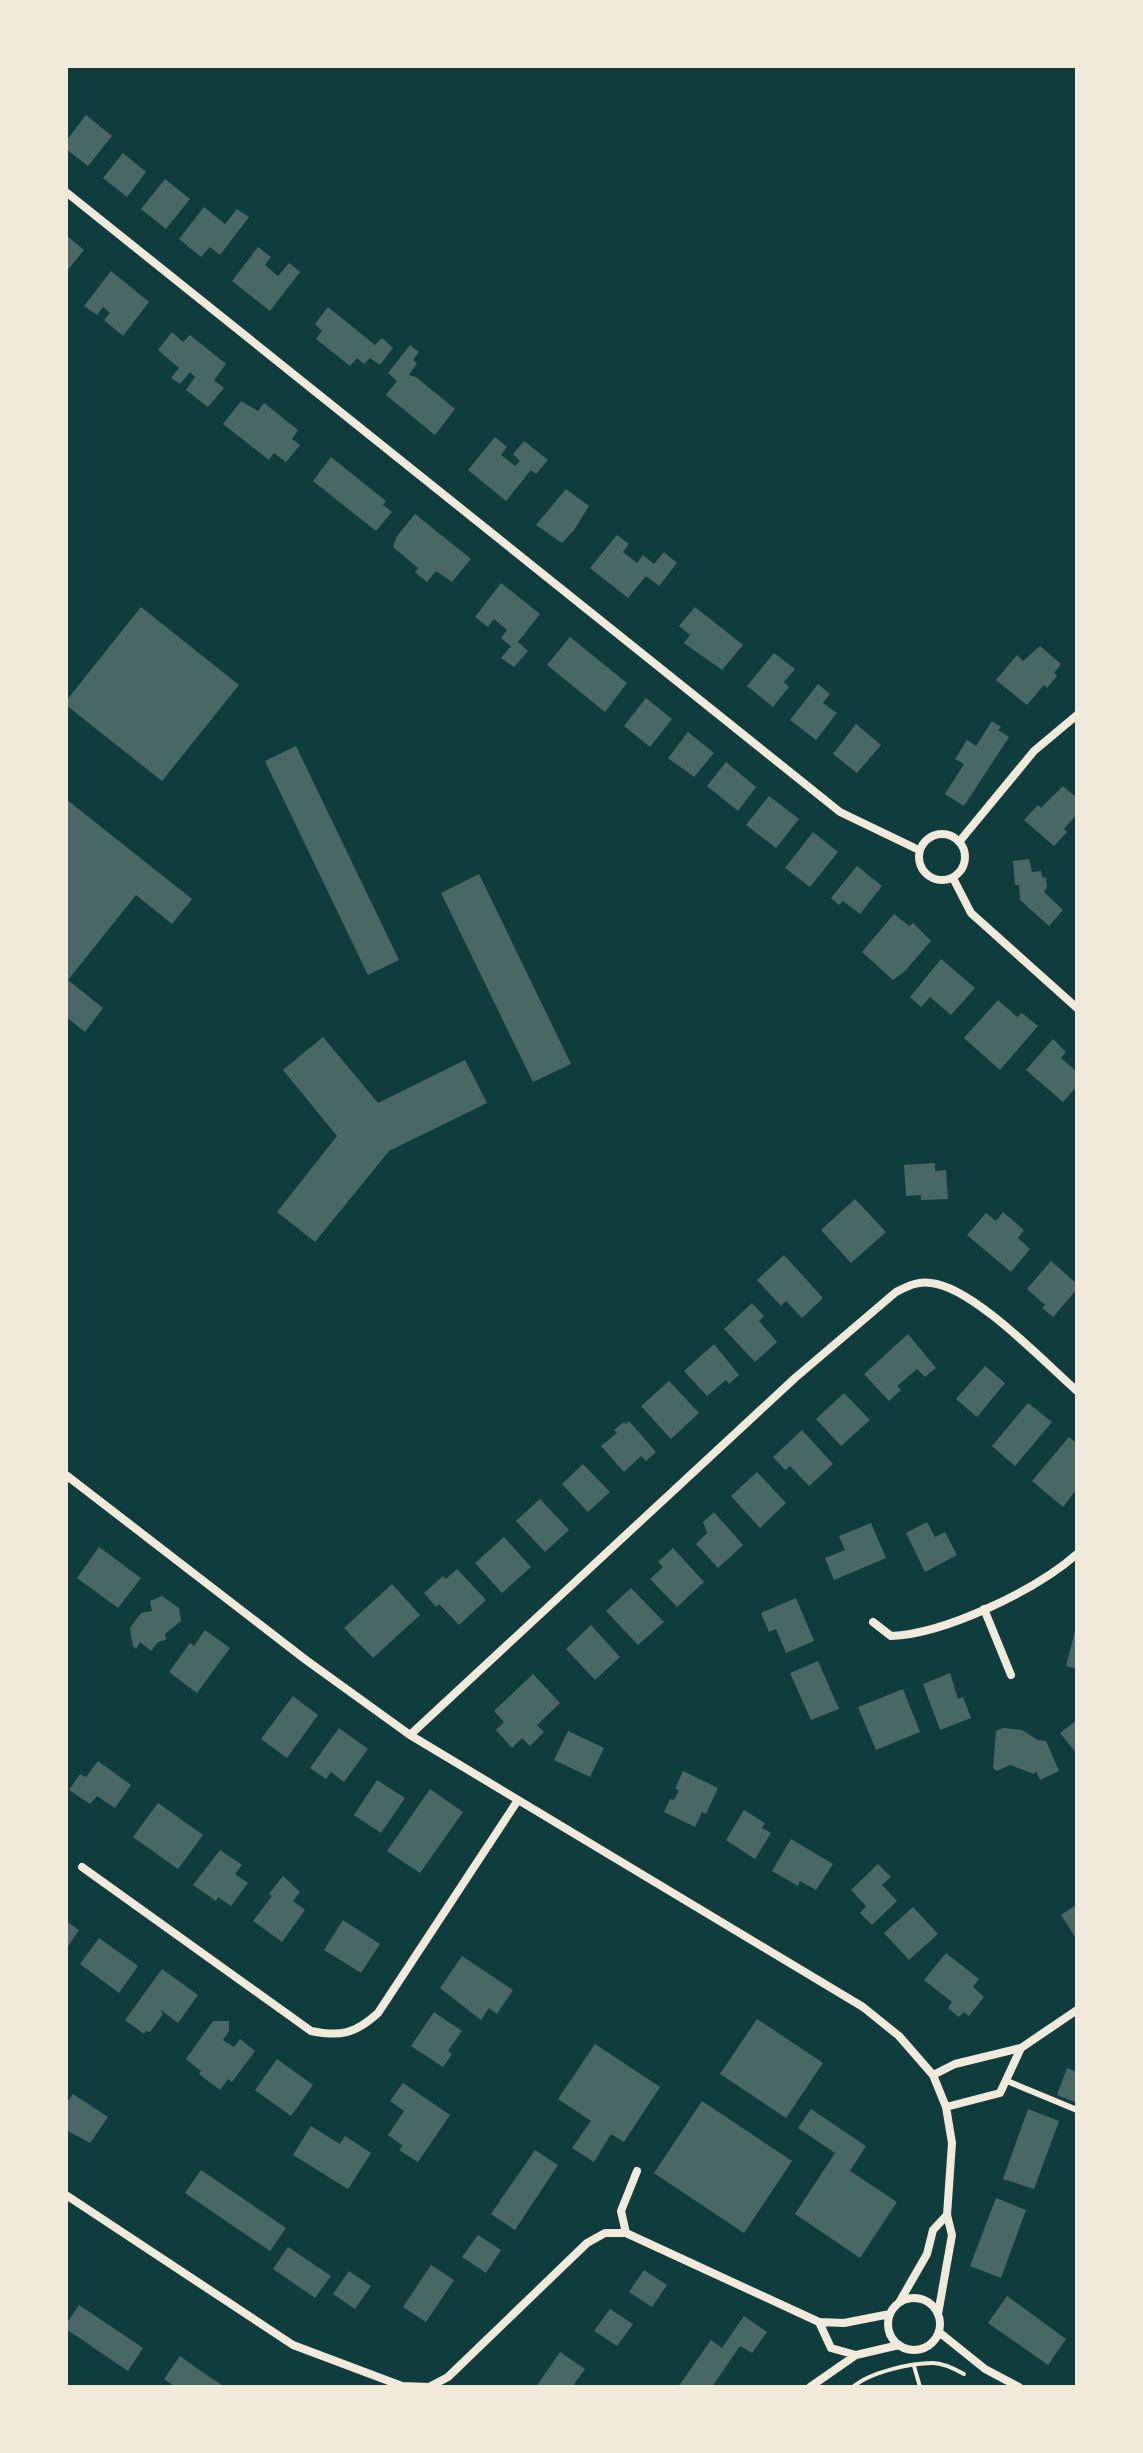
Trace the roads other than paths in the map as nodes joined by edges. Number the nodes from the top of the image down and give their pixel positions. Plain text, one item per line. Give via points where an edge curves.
1 (66, 192) edge
2 (1077, 715) edge
3 (959, 842) junction
4 (919, 850) junction
5 (953, 878) junction
6 (1077, 1008) edge
7 (1077, 1391) edge
8 (66, 1475) edge
9 (1077, 1554) edge
10 (984, 1609) junction
11 (873, 1622) dead end
12 (1011, 1675) dead end
13 (410, 1735) junction
14 (518, 1800) junction
15 (82, 1867) dead end
16 (1077, 2010) edge
17 (1021, 2048) junction
18 (933, 2075) junction
19 (1007, 2081) junction
20 (946, 2107) junction
21 (1077, 2110) edge
22 (637, 2171) dead end
23 (66, 2195) edge
24 (947, 2215) junction
25 (626, 2233) junction
26 (899, 2302) junction
27 (890, 2314) junction
28 (938, 2314) junction
29 (819, 2322) junction
30 (939, 2332) junction
31 (899, 2345) junction
32 (856, 2355) junction
33 (810, 2387) edge
34 (1019, 2387) edge

1 - 4 street via 840,812
2 - 3 street via 1034,751
3 - 4 street via 934,835
3 - 5 street via 964,865
4 - 5 street via 921,867 929,877
5 - 6 street via 971,913
7 - 13 street via 973,1301 934,1283 915,1282 896,1292 795,1378
8 - 13 street
9 - 10 street via 1021,1593
10 - 11 street via 912,1635 891,1636
10 - 12 street
13 - 14 street
14 - 15 street via 378,2013 364,2027 335,2036 311,2031
14 - 18 street via 863,2007 899,2036
16 - 17 street
17 - 18 street via 955,2064
17 - 19 street
18 - 20 street
19 - 20 street via 1000,2093
19 - 21 lane
20 - 24 street via 952,2143
22 - 25 street via 621,2211
23 - 25 street via 293,2345 402,2386 429,2387 448,2377 587,2243 605,2233
24 - 26 street via 933,2230 927,2254
24 - 28 street via 952,2235
25 - 29 street
26 - 27 street
26 - 28 street via 917,2298
27 - 29 street
27 - 31 street via 889,2331
28 - 30 street
29 - 32 street via 831,2348
30 - 31 street via 921,2349
30 - 34 street via 985,2369
31 - 32 street
32 - 33 street

